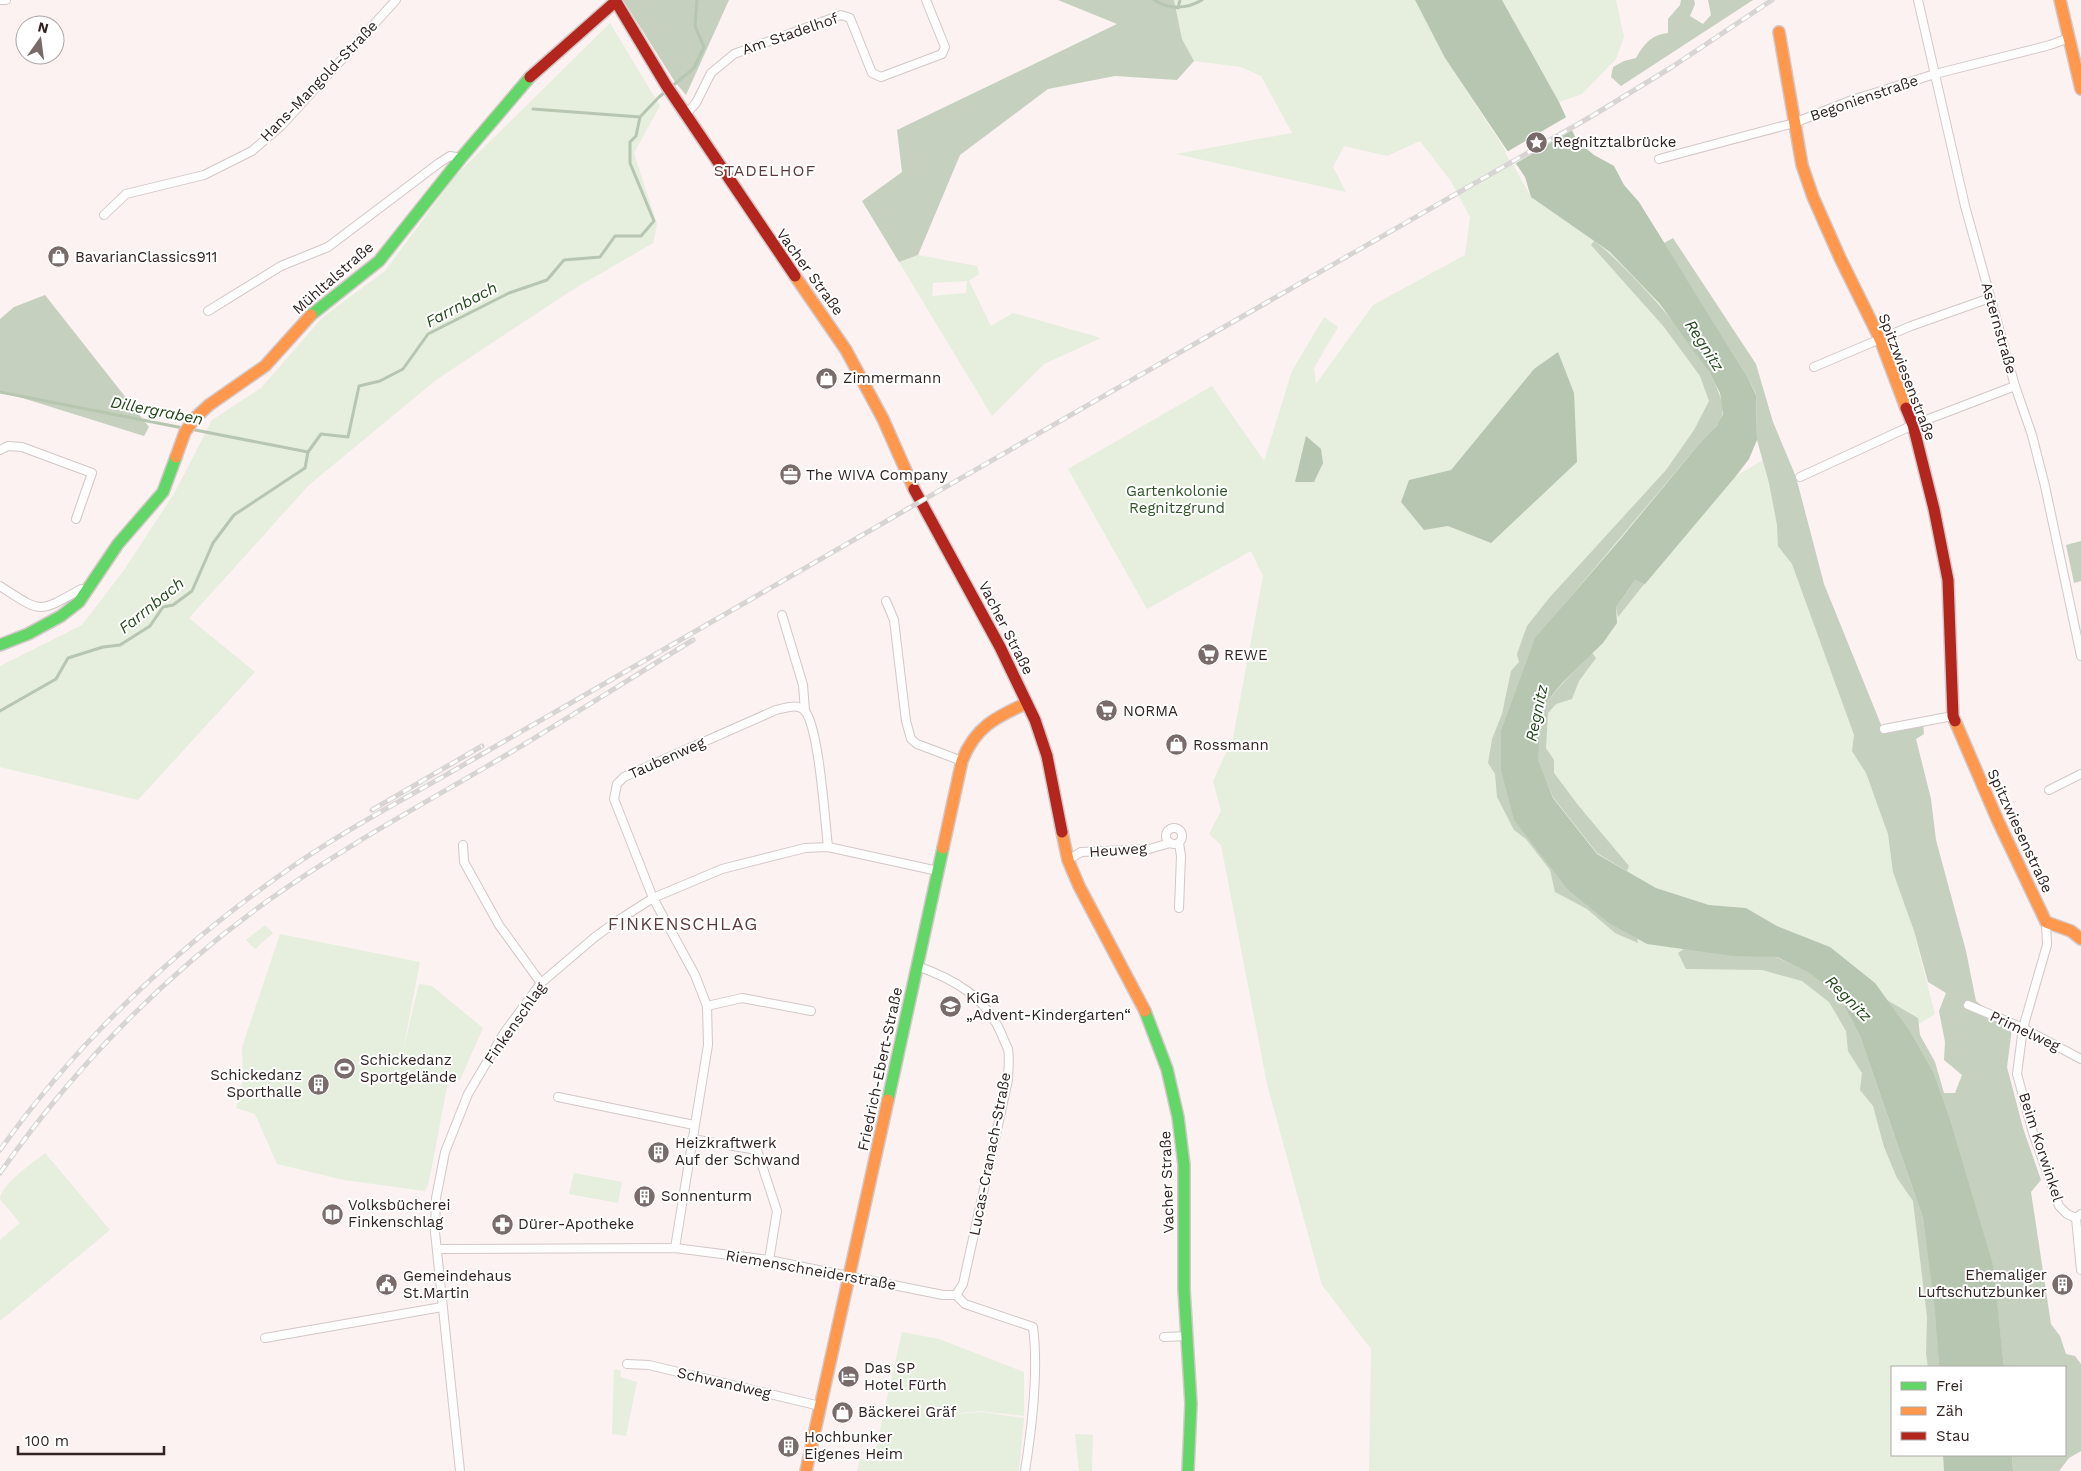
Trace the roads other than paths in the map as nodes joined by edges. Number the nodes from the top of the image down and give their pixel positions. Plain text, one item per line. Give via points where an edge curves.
1 (0, 0) edge
2 (6, 0) edge
3 (396, 0) edge
4 (926, 0) edge
5 (1918, 0) edge
6 (2060, 0) edge
7 (615, 1) edge
8 (1779, 32) dead end
9 (2069, 38) junction
10 (2077, 56) edge
11 (1935, 74) junction
12 (2081, 89) edge
13 (686, 114) junction
14 (1794, 122) junction
15 (461, 158) junction
16 (1660, 159) dead end
17 (104, 215) dead end
18 (1990, 298) junction
19 (208, 311) dead end
20 (1880, 339) junction
21 (1814, 367) dead end
22 (2015, 386) junction
23 (1913, 425) junction
24 (0, 450) edge
25 (1800, 477) dead end
26 (76, 519) dead end
27 (0, 586) edge
28 (88, 591) junction
29 (886, 601) dead end
30 (782, 614) dead end
31 (0, 645) edge
32 (2081, 656) edge
33 (1027, 703) junction
34 (805, 711) junction
35 (1953, 716) junction
36 (1884, 729) dead end
37 (962, 761) junction
38 (2081, 774) edge
39 (2049, 790) dead end
40 (1170, 843) junction
41 (1179, 843) junction
42 (463, 845) dead end
43 (828, 847) junction
44 (1068, 860) junction
45 (938, 871) junction
46 (653, 898) junction
47 (1179, 908) dead end
48 (2046, 922) junction
49 (2081, 938) edge
50 (917, 966) junction
51 (541, 982) junction
52 (1968, 1005) dead end
53 (707, 1006) junction
54 (812, 1011) dead end
55 (2023, 1028) junction
56 (2081, 1059) edge
57 (558, 1097) dead end
58 (694, 1125) junction
59 (692, 1139) junction
60 (2078, 1216) edge
61 (675, 1248) junction
62 (437, 1249) junction
63 (769, 1260) junction
64 (2081, 1270) edge
65 (848, 1276) junction
66 (956, 1295) junction
67 (442, 1307) junction
68 (1187, 1336) junction
69 (1164, 1337) dead end
70 (265, 1338) dead end
71 (627, 1364) dead end
72 (820, 1406) junction
73 (460, 1471) edge
74 (806, 1471) edge
75 (1025, 1471) edge
76 (1188, 1471) edge

1 - 2 street
3 - 17 street, Hans-Mangold-Straße via 282,125 252,151 204,175 126,194
4 - 13 street, Am Stadelhof via 945,47 942,54 881,77 872,73 850,18 841,14 734,54 711,73 696,103
5 - 11 street, Asternstraße
6 - 9 street
7 - 13 street, Vacher Straße
7 - 15 street, Mühltalstraße via 535,72
8 - 14 street, Spitzwiesenstraße
9 - 10 street
9 - 11 street, Begonienstraße
10 - 12 street
11 - 14 street, Begonienstraße
11 - 18 street, Asternstraße
13 - 33 street, Vacher Straße via 846,350 883,419 911,483
14 - 16 street, Begonienstraße
14 - 20 street, Spitzwiesenstraße via 1802,165 1813,197
15 - 19 street, Mühltalstraße via 450,156 328,247 281,266
15 - 28 street, Mühltalstraße via 379,261 312,314 265,366 195,418 185,432 163,492 118,544
18 - 20 street
18 - 22 street, Asternstraße
20 - 21 street
20 - 23 street, Spitzwiesenstraße
22 - 23 street
22 - 32 street, Asternstraße via 2045,486
23 - 25 street
23 - 35 street, Spitzwiesenstraße via 1948,580
24 - 26 street via 8,446 22,447 92,473
27 - 28 street via 38,608 53,605 81,588
28 - 31 street, Mühltalstraße via 61,616
29 - 37 street via 894,620 911,739
30 - 34 street via 803,685
33 - 37 street, Friedrich-Ebert-Straße via 983,726 970,741
33 - 44 street, Vacher Straße via 1047,756
34 - 43 street via 811,723 820,768
34 - 46 street, Taubenweg via 788,707 776,710 624,777 617,784 614,799
35 - 36 street
35 - 48 street, Spitzwiesenstraße
37 - 45 street, Friedrich-Ebert-Straße
38 - 39 street
40 - 41 street, Heuweg
40 - 41 street, Heuweg via 1166,833 1176,828 1182,832 1183,838
40 - 44 street, Heuweg via 1149,848 1081,852
41 - 47 street, Heuweg
42 - 51 street via 464,862 499,925
43 - 45 street, Finkenschlag
43 - 46 street, Finkenschlag via 805,848 722,869
44 - 68 street, Vacher Straße via 1147,1015 1173,1093 1184,1165
45 - 50 street, Friedrich-Ebert-Straße
46 - 51 street, Finkenschlag via 595,937
46 - 53 street
48 - 49 street
48 - 55 street, Beim Korwinkel via 2047,946
50 - 65 street, Friedrich-Ebert-Straße
50 - 66 street, Lucas-Cranach-Straße via 943,975 974,996 988,1010 1008,1049 1008,1080 963,1284
51 - 62 street, Finkenschlag via 504,1033 468,1094 454,1127 445,1152 436,1198
52 - 55 street, Primelweg
53 - 54 street via 742,998
53 - 58 street via 708,1045
55 - 56 street, Primelweg
55 - 60 street, Beim Korwinkel via 2017,1074 2033,1133 2059,1206 2066,1214
57 - 58 street
58 - 59 street
59 - 61 street
59 - 63 street via 757,1150 776,1211
60 - 64 street
61 - 62 street, Riemenschneiderstraße
61 - 63 street, Riemenschneiderstraße
62 - 67 street, Finkenschlag
63 - 65 street, Riemenschneiderstraße
65 - 66 street, Riemenschneiderstraße
65 - 72 street, Friedrich-Ebert-Straße
66 - 75 street, Riemenschneiderstraße via 965,1304 1033,1328 1034,1375
67 - 70 street
67 - 73 street, Finkenschlag
68 - 69 street
68 - 76 street, Vacher Straße via 1191,1421
71 - 72 street, Schwandweg via 649,1365
72 - 74 street, Friedrich-Ebert-Straße

